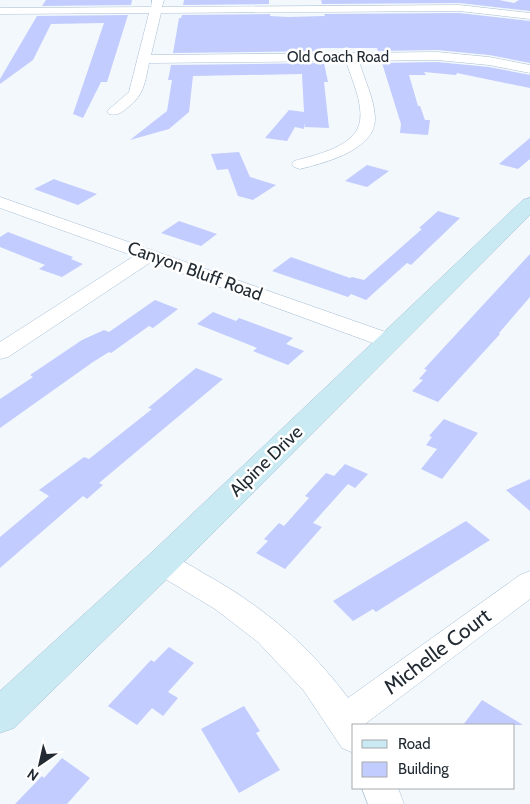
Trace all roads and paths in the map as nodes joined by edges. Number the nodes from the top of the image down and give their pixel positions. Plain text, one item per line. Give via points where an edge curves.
1 (16, 0) edge
2 (298, 4) edge
3 (156, 5) edge
4 (5, 11) edge
5 (530, 16) edge
6 (0, 25) edge
7 (351, 57) junction
8 (144, 59) junction
9 (530, 69) edge
10 (114, 111) dead end
11 (300, 164) dead end
12 (0, 202) edge
13 (530, 204) edge
14 (149, 255) junction
15 (389, 341) junction
16 (0, 352) edge
17 (162, 563) junction
18 (530, 583) edge
19 (0, 716) edge
20 (354, 724) edge
21 (349, 728) edge
22 (380, 789) edge
23 (386, 804) edge

1 - 4 street
2 - 3 street
2 - 5 street via 459,8
3 - 4 street
3 - 8 street
4 - 6 street
7 - 8 street, Old Coach Road
7 - 9 street, Old Coach Road via 454,57
7 - 11 street via 367,114 365,129 343,149
8 - 10 street via 136,92
12 - 14 street, Canyon Bluff Road
13 - 15 street, Alpine Drive
14 - 15 street, Canyon Bluff Road
14 - 16 street
15 - 17 street, Alpine Drive
17 - 19 street, Alpine Drive
17 - 21 street via 233,606 270,634 310,674
18 - 20 street, Michelle Court
22 - 23 street

